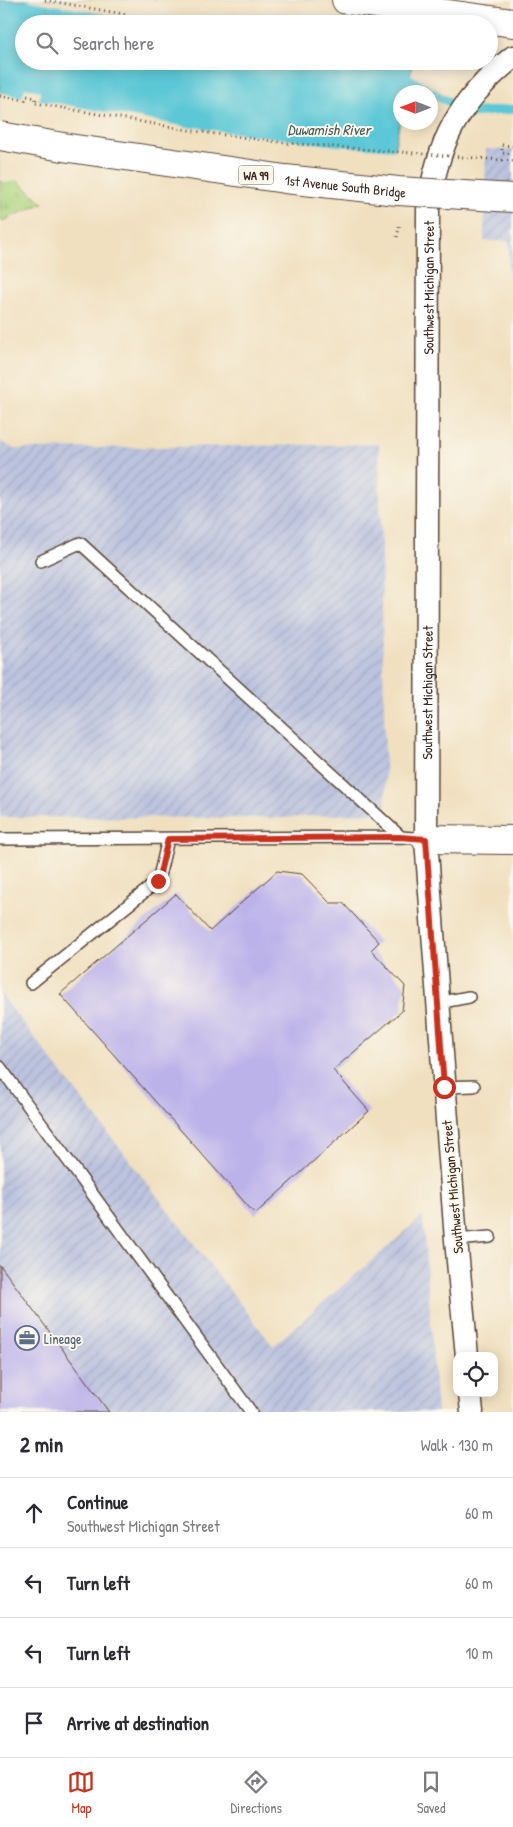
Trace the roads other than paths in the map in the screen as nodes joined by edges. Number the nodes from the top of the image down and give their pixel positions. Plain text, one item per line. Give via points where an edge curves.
1 (346, 0) edge
2 (455, 15) edge
3 (498, 21) edge
4 (513, 23) edge
5 (513, 56) edge
6 (0, 136) edge
7 (513, 198) edge
8 (41, 561) dead end
9 (413, 838) junction
10 (0, 839) edge
11 (168, 839) junction
12 (513, 840) edge
13 (31, 984) dead end
14 (469, 997) dead end
15 (437, 1002) junction
16 (0, 1067) edge
17 (474, 1086) dead end
18 (444, 1087) junction
19 (490, 1237) dead end
20 (456, 1240) junction
21 (467, 1352) edge
22 (470, 1397) edge
23 (251, 1412) edge
24 (472, 1412) edge

1 - 2 main road
3 - 4 main road
5 - 9 street, Southwest Michigan Street, bridge via 477,90 442,146 432,176 428,210
6 - 7 main road, 1st Avenue South Bridge / WA 99, bridge via 285,179 398,191
8 - 9 lane via 80,543
9 - 11 lane
9 - 12 main road
9 - 15 street, Southwest Michigan Street
10 - 11 lane
11 - 13 lane via 158,881
14 - 15 lane
15 - 18 street, Southwest Michigan Street
16 - 23 lane
17 - 18 lane
18 - 20 street, Southwest Michigan Street
19 - 20 lane
20 - 21 street, Southwest Michigan Street
22 - 24 street

